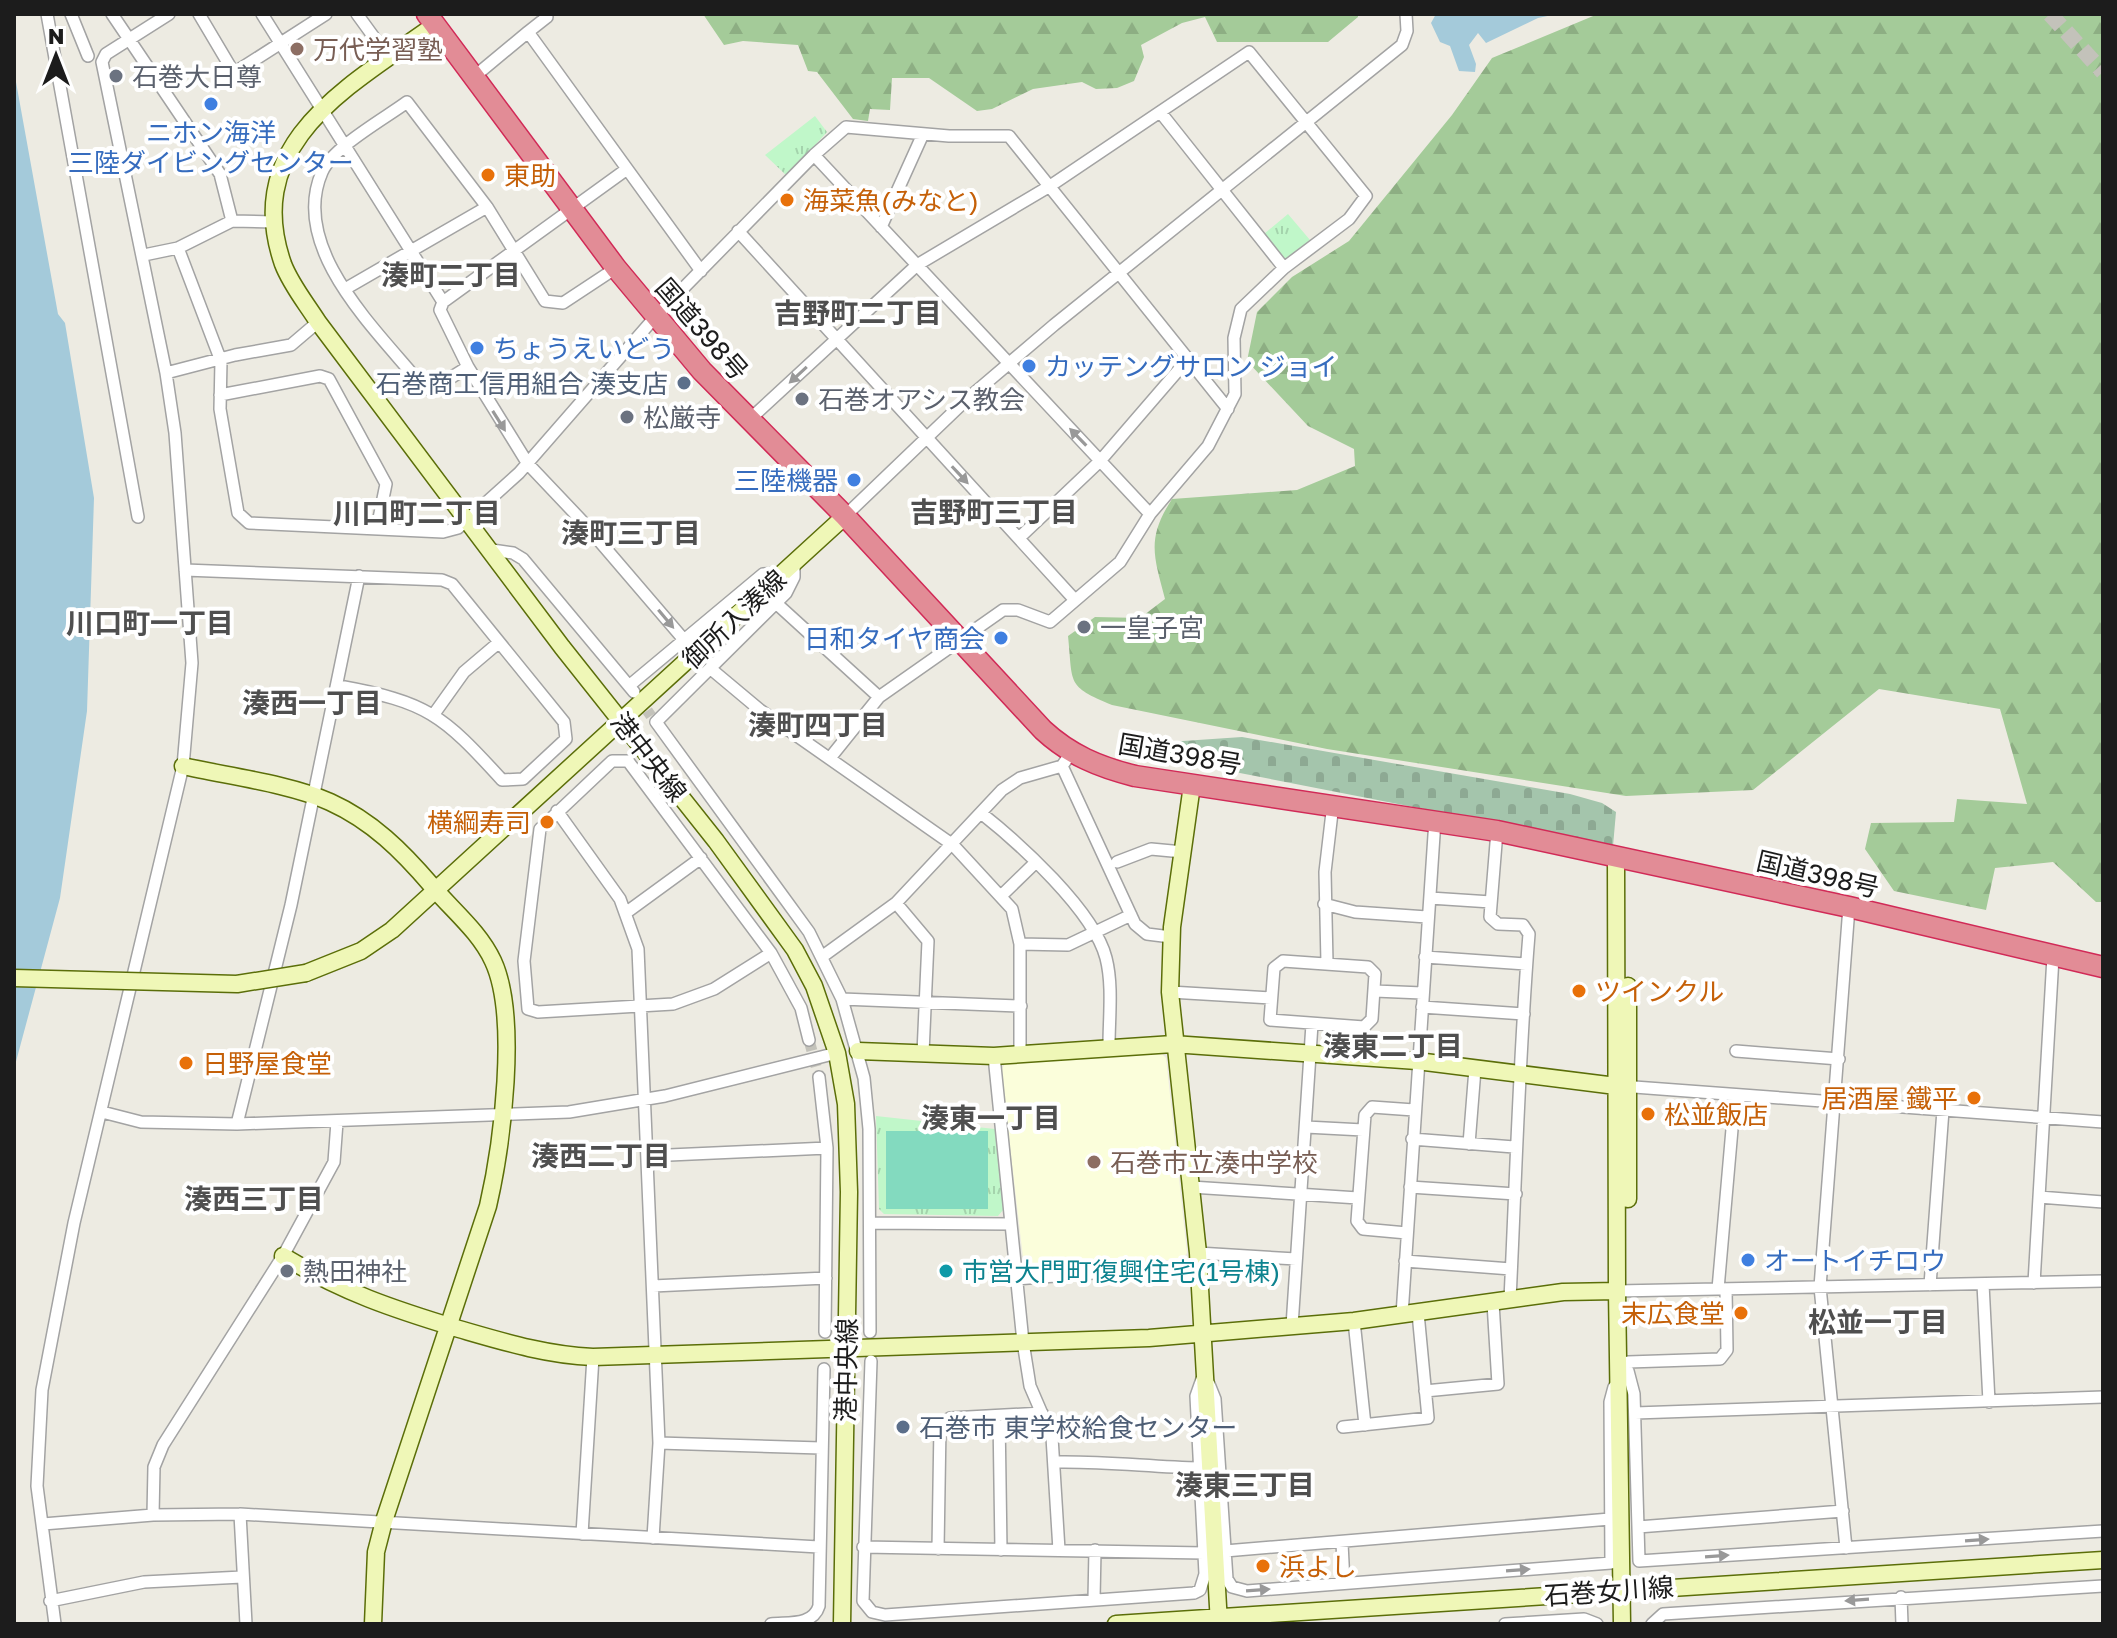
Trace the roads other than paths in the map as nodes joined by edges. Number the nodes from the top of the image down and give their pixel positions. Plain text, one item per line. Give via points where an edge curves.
1 (47, 14) edge
2 (71, 14) edge
3 (112, 14) edge
4 (169, 14) edge
5 (199, 14) edge
6 (262, 14) edge
7 (326, 14) edge
8 (357, 14) edge
9 (544, 14) edge
10 (1406, 14) edge
11 (436, 17) edge
12 (528, 32) junction
13 (127, 40) junction
14 (280, 45) junction
15 (88, 56) dead end
16 (389, 58) junction
17 (475, 76) junction
18 (320, 108) junction
19 (1161, 113) junction
20 (1306, 125) junction
21 (923, 134) junction
22 (345, 147) junction
23 (814, 155) junction
24 (627, 169) junction
25 (1050, 186) junction
26 (1220, 191) junction
27 (487, 207) junction
28 (573, 208) junction
29 (232, 221) junction
30 (274, 222) junction
31 (881, 227) junction
32 (738, 231) junction
33 (178, 248) junction
34 (412, 249) junction
35 (515, 250) junction
36 (144, 255) junction
37 (917, 265) junction
38 (616, 268) junction
39 (1284, 268) junction
40 (701, 271) junction
41 (1118, 274) junction
42 (345, 289) junction
43 (443, 302) junction
44 (656, 316) junction
45 (318, 322) junction
46 (836, 341) junction
47 (1188, 359) junction
48 (221, 361) junction
49 (1008, 364) junction
50 (468, 367) junction
51 (166, 373) junction
52 (220, 395) junction
53 (1228, 409) junction
54 (749, 420) junction
55 (926, 438) junction
56 (1100, 461) junction
57 (528, 464) junction
58 (1150, 514) junction
59 (845, 516) junction
60 (138, 517) dead end
61 (469, 519) junction
62 (377, 528) junction
63 (1019, 538) junction
64 (492, 550) junction
65 (789, 568) junction
66 (185, 570) junction
67 (359, 576) junction
68 (1074, 599) junction
69 (777, 604) junction
70 (685, 641) junction
71 (961, 641) junction
72 (497, 644) junction
73 (711, 669) junction
74 (339, 686) junction
75 (879, 697) junction
76 (434, 714) junction
77 (623, 723) junction
78 (830, 758) junction
79 (1066, 759) junction
80 (183, 766) junction
81 (1192, 785) junction
82 (314, 796) junction
83 (1333, 804) junction
84 (557, 811) junction
85 (981, 813) junction
86 (1435, 820) junction
87 (1497, 831) junction
88 (953, 845) junction
89 (1183, 852) junction
90 (701, 858) junction
91 (1622, 860) junction
92 (1036, 862) junction
93 (1117, 862) dead end
94 (436, 891) junction
95 (1001, 896) junction
96 (1430, 898) junction
97 (1491, 902) junction
98 (896, 903) junction
99 (1324, 904) junction
100 (1849, 907) junction
101 (627, 912) junction
102 (1131, 915) junction
103 (1427, 917) junction
104 (1096, 932) junction
105 (1171, 937) junction
106 (1020, 944) junction
107 (771, 953) junction
108 (823, 956) junction
109 (1425, 957) junction
110 (2053, 957) junction
111 (1327, 963) junction
112 (1526, 964) junction
113 (2103, 967) edge
114 (14, 978) edge
115 (1375, 991) junction
116 (1170, 992) junction
117 (1422, 993) junction
118 (1271, 998) junction
119 (842, 999) junction
120 (924, 1001) junction
121 (1021, 1006) junction
122 (1422, 1007) junction
123 (641, 1008) junction
124 (1524, 1014) junction
125 (1312, 1024) junction
126 (809, 1040) tunnel mouth
127 (1173, 1044) junction
128 (1109, 1045) junction
129 (858, 1051) junction
130 (1736, 1051) dead end
131 (837, 1053) junction
132 (923, 1053) junction
133 (1020, 1054) junction
134 (1311, 1054) junction
135 (994, 1056) junction
136 (1839, 1059) junction
137 (1417, 1061) junction
138 (1475, 1069) junction
139 (1520, 1074) junction
140 (819, 1077) tunnel mouth
141 (1622, 1086) junction
142 (1735, 1095) junction
143 (645, 1100) junction
144 (1836, 1103) junction
145 (1414, 1110) junction
146 (1943, 1110) junction
147 (102, 1112) junction
148 (501, 1115) junction
149 (2043, 1118) junction
150 (337, 1122) junction
151 (2103, 1122) edge
152 (237, 1124) junction
153 (1306, 1127) junction
154 (1363, 1130) junction
155 (1412, 1139) junction
156 (1469, 1144) junction
157 (1514, 1147) junction
158 (827, 1148) junction
159 (647, 1156) junction
160 (1191, 1187) junction
161 (1410, 1187) junction
162 (1301, 1193) junction
163 (1516, 1194) junction
164 (2039, 1197) junction
165 (1358, 1198) junction
166 (2103, 1202) edge
167 (872, 1223) junction
168 (1010, 1224) junction
169 (1407, 1233) junction
170 (283, 1256) junction
171 (1198, 1259) junction
172 (1296, 1259) junction
173 (1405, 1261) junction
174 (1511, 1269) junction
175 (826, 1278) junction
176 (1016, 1279) junction
177 (2103, 1281) edge
178 (2034, 1283) junction
179 (1983, 1284) junction
180 (1930, 1285) junction
181 (653, 1286) junction
182 (1820, 1287) junction
183 (1722, 1289) junction
184 (1622, 1291) junction
185 (1501, 1301) junction
186 (1410, 1314) junction
187 (1354, 1321) junction
188 (449, 1326) junction
189 (1292, 1326) junction
190 (825, 1332) dead end
191 (870, 1332) dead end
192 (1201, 1334) junction
193 (1023, 1342) junction
194 (846, 1349) junction
195 (656, 1356) junction
196 (593, 1357) junction
197 (871, 1361) dead end
198 (1625, 1368) junction
199 (824, 1369) dead end
200 (1204, 1372) junction
201 (1425, 1391) junction
202 (2103, 1397) edge
203 (1989, 1402) junction
204 (1832, 1408) junction
205 (1042, 1413) junction
206 (1635, 1413) junction
207 (999, 1416) junction
208 (1365, 1425) junction
209 (1343, 1427) dead end
210 (659, 1443) junction
211 (821, 1448) junction
212 (1056, 1462) junction
213 (1200, 1468) junction
214 (1843, 1511) junction
215 (240, 1514) junction
216 (153, 1515) junction
217 (1610, 1519) junction
218 (384, 1521) junction
219 (43, 1524) junction
220 (1638, 1527) junction
221 (2103, 1531) edge
222 (582, 1534) junction
223 (653, 1538) junction
224 (1342, 1543) junction
225 (819, 1547) junction
226 (863, 1547) junction
227 (1846, 1548) junction
228 (938, 1549) junction
229 (1001, 1550) junction
230 (1059, 1550) junction
231 (1095, 1550) junction
232 (1225, 1551) junction
233 (1204, 1553) junction
234 (2103, 1560) edge
235 (242, 1577) junction
236 (1344, 1583) junction
237 (2103, 1586) edge
238 (1624, 1590) junction
239 (1901, 1597) junction
240 (1094, 1599) junction
241 (50, 1601) junction
242 (1219, 1621) edge
243 (55, 1624) edge
244 (246, 1624) edge
245 (373, 1624) edge
246 (771, 1624) edge
247 (842, 1624) edge
248 (1116, 1624) edge
249 (1505, 1624) edge
250 (1597, 1624) edge
251 (1622, 1624) edge
252 (1631, 1624) edge
253 (1652, 1624) edge
254 (1902, 1624) edge

1 - 60 street
2 - 15 street
3 - 13 street
4 - 13 street
5 - 14 street via 234,73
6 - 14 street
7 - 14 street
8 - 16 street
9 - 12 street via 547,17
10 - 20 street via 1402,45
11 - 16 street, 港中央線
11 - 17 highway, 国道398号
12 - 17 street
12 - 24 street
13 - 29 street via 220,174
13 - 36 street via 102,62
14 - 18 street
16 - 18 street, 港中央線
17 - 28 highway, 国道398号
18 - 22 street
18 - 30 street, 港中央線 via 287,155
19 - 20 street via 1249,52
19 - 25 street
19 - 26 street
20 - 26 street
20 - 39 street via 1366,196 1349,219
21 - 23 street via 846,127
21 - 25 street via 1009,136
21 - 31 street
22 - 27 street via 407,102
22 - 34 street
22 - 42 street via 322,172 317,217 325,259
23 - 31 street
23 - 32 street
24 - 28 street
24 - 40 street
25 - 37 street
25 - 41 street
26 - 39 street
26 - 41 street
27 - 34 street
27 - 35 street
28 - 35 street
28 - 38 highway, 国道398号
29 - 30 street
29 - 33 street
30 - 45 street, 港中央線 via 284,266
31 - 37 street
32 - 40 street
32 - 46 street
33 - 36 street
33 - 48 street
34 - 42 street
34 - 43 street
35 - 38 street via 545,301 563,303
35 - 43 street
36 - 51 street
37 - 46 street
37 - 49 street
38 - 44 highway, 国道398号
39 - 53 street via 1250,299 1235,322 1236,380
40 - 44 street
41 - 47 street
41 - 49 street
42 - 50 street via 424,388 431,390
43 - 50 street via 440,310
44 - 54 highway, 国道398号
44 - 57 street
45 - 48 street via 291,345
45 - 61 street, 港中央線
46 -> 54 street
46 - 55 street
47 - 53 street
47 - 56 street
48 - 51 street
48 - 52 street
49 - 55 street
56 -> 49 street
50 -> 57 street
51 - 66 street
52 - 62 street via 243,520
52 - 62 street via 320,376 329,379 386,484
53 - 58 street via 1208,446
54 - 59 highway, 国道398号
55 - 59 street
55 -> 63 street
56 - 58 street
56 - 63 street
57 - 61 street
57 -> 70 street
58 - 68 street via 1120,562
59 - 65 street, 御所入湊線
59 - 71 highway, 国道398号
61 - 62 street via 443,532
61 - 64 street, 港中央線
63 - 68 street
64 - 70 street via 523,559 632,688
64 - 77 street, 港中央線
65 - 69 street via 791,587
65 - 70 street via 763,574
65 - 77 street, 御所入湊線
66 - 67 street
66 - 80 street via 192,663
67 - 72 street via 452,584
67 - 74 street
68 - 71 street via 1050,622 1003,610
69 - 73 street
69 - 75 street
71 - 75 street
71 - 79 highway, 国道398号
72 - 76 street via 464,672
72 - 76 street via 564,722 566,739 523,779 502,780
73 - 78 street
73 - 108 street via 653,719
74 - 76 street via 394,696
74 - 82 street
75 - 78 street
77 - 94 street, 御所入湊線
77 - 131 street, 港中央線 via 795,950 814,986
78 - 88 street
79 - 81 highway, 国道398号
79 - 85 street via 1020,778
79 - 102 street
80 - 82 street
80 - 147 street
81 - 83 highway, 国道398号
81 - 89 street
82 - 94 street via 368,820
82 - 152 street
83 - 86 highway, 国道398号
83 - 99 street
84 - 90 street via 612,761 628,761
84 - 101 street
84 - 123 street via 540,829 524,1002 538,1012
85 - 88 street
85 - 92 street
86 - 87 highway, 国道398号
86 - 96 street
87 - 91 highway, 国道398号
87 - 97 street
88 - 95 street
88 - 98 street
89 - 93 street via 1158,848
89 - 105 street
90 - 101 street
90 - 107 street
91 - 100 highway, 国道398号
91 - 141 street
92 - 95 street
92 - 104 street
94 - 114 street, 御所入湊線, bridge via 361,951 306,973 237,984
94 - 148 street via 480,940 500,978 506,1025
95 - 106 street via 1015,916
96 - 97 street
96 - 103 street
97 - 112 street via 1490,917 1498,924 1523,925 1529,934
98 - 108 street
98 - 120 street via 928,941
99 - 103 street via 1355,912
99 - 111 street
100 - 110 highway, 国道398号
100 - 136 street
101 - 123 street via 638,949
102 - 104 street
102 - 105 street via 1147,934
103 - 109 street
104 - 106 street via 1068,945
104 - 128 street via 1107,967
105 - 116 street
106 - 121 street
107 - 123 street via 714,989 673,1004
107 - 126 street via 801,1008
108 - 119 street
109 - 112 street
109 - 117 street
110 - 113 highway, 国道398号
110 - 149 street
111 - 115 street via 1368,967 1375,974
111 - 118 street via 1283,961 1274,968
112 - 124 street
115 - 117 street
115 - 125 street via 1372,1019 1364,1027
116 - 118 street
116 - 127 street
117 - 122 street
118 - 125 street via 1270,1020
119 - 120 street
119 - 129 street
120 - 121 street
120 - 132 street
121 - 133 street
122 - 124 street
122 - 137 street
123 - 143 street
124 - 139 street
125 - 134 street
127 - 128 street
127 - 134 street
127 - 160 street
128 - 133 street
129 - 132 street
129 - 167 street via 869,1129
130 - 136 street
131 - 143 street
131 - 194 street, 港中央線 via 846,1104 849,1178
132 - 135 street
133 - 135 street
134 - 137 street
134 - 153 street
135 - 168 street
136 - 144 street
137 - 138 street
137 - 145 street
138 - 139 street
138 - 156 street
139 - 141 street
139 - 157 street
140 - 158 street
141 - 142 street
141 - 184 street
142 - 144 street
142 - 183 street
143 - 148 street via 599,1109
143 - 159 street
144 - 146 street
144 - 182 street
145 - 154 street via 1372,1107
145 - 155 street
146 - 149 street
146 - 180 street
147 - 152 street via 141,1122
147 - 219 street via 42,1390 37,1486
148 - 150 street
148 - 188 street via 488,1206
149 - 151 street
149 - 164 street
150 - 152 street
150 - 170 street via 334,1162
153 - 154 street
153 - 162 street
154 - 165 street
155 - 156 street
155 - 161 street
156 - 157 street
157 - 163 street
158 - 159 street
158 - 175 street
159 - 181 street
160 - 162 street
160 - 171 street
161 - 163 street
161 - 169 street
162 - 165 street
162 - 172 street
163 - 174 street
164 - 166 street
164 - 178 street
165 - 169 street via 1357,1221 1363,1229
167 - 168 street
167 - 191 street
168 - 176 street
169 - 173 street
170 - 188 street via 365,1300
170 - 216 street via 163,1445 154,1467
171 - 172 street
171 - 176 street
171 - 192 street
172 - 189 street
173 - 174 street
173 - 186 street
174 - 185 street
175 - 181 street
175 - 190 street
176 - 193 street
177 - 178 street
178 - 179 street
179 - 180 street
179 - 203 street
180 - 182 street
181 - 195 street
182 - 183 street
182 - 204 street
183 - 184 street
183 - 198 street via 1727,1350 1720,1359
184 - 185 street
184 - 198 street
185 - 186 street
185 - 201 street via 1498,1384
186 - 187 street
186 - 201 street
187 - 189 street
187 - 208 street
188 - 196 street via 522,1348
188 - 218 street
189 - 192 street
192 - 193 street
192 - 200 street
193 - 194 street
193 - 205 street via 1030,1386
194 - 195 street
194 - 247 street, 港中央線
195 - 196 street
195 - 210 street
196 - 222 street
197 - 226 street
198 - 206 street
198 - 217 street via 1610,1402
198 - 238 street
199 - 211 street
200 - 213 street via 1196,1396
200 - 232 street via 1215,1399
200 - 242 street
201 - 208 street via 1428,1418
202 - 203 street
203 - 204 street
204 - 206 street
204 - 214 street
205 - 207 street
205 - 212 street
206 - 220 street
207 - 228 street via 950,1418 940,1426
207 - 229 street
208 - 209 street
210 - 211 street
210 - 223 street
211 - 225 street
212 - 213 street
212 - 230 street
213 - 233 street
214 - 220 street
214 - 227 street
215 - 216 street
215 - 218 street
215 - 235 street
216 - 219 street
217 - 224 street
236 -> 217 street via 1611,1563
218 - 222 street
218 - 245 street via 376,1552
219 - 241 street
220 -> 227 street via 1639,1561
227 -> 221 street
222 - 223 street
223 - 225 street
224 - 232 street
224 - 236 street
225 - 246 street via 817,1612 803,1621
226 - 228 street
226 - 240 street via 863,1601 878,1614
228 - 229 street
229 - 230 street
230 - 231 street
231 - 233 street
231 - 240 street
232 -> 236 street via 1227,1579 1238,1590
233 - 240 street via 1203,1586 1194,1593
234 - 238 street, 石巻女川線
235 - 241 street via 144,1582
235 - 244 street
237 - 239 street
238 - 242 street, 石巻女川線
238 - 251 street
238 - 252 street
239 -> 253 street via 1663,1614
239 - 254 street
241 - 243 street
242 - 248 street, 石巻女川線
249 - 250 street via 1584,1619

